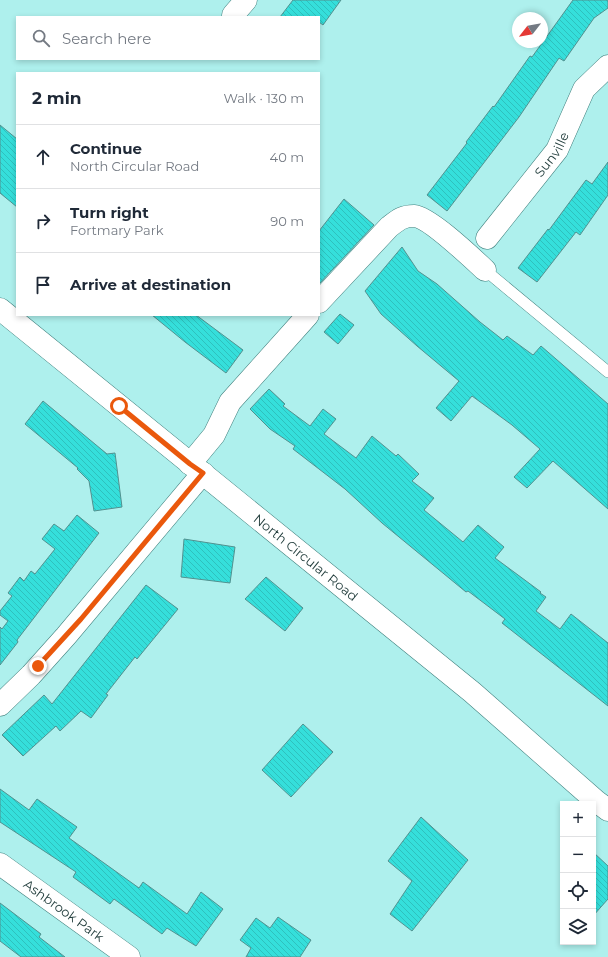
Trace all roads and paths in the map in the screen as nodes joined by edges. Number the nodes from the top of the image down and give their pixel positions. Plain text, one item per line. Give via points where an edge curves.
1 (608, 66) edge
2 (487, 238) dead end
3 (485, 270) joint
4 (320, 301) edge
5 (0, 308) edge
6 (307, 316) edge
7 (608, 372) edge
8 (197, 469) junction
9 (0, 704) edge
10 (608, 810) edge
11 (0, 864) edge
12 (129, 957) edge

1 - 2 street, Sunville via 584,89 557,150
3 - 4 street via 428,221 416,216 402,217 389,227
3 - 7 lane
5 - 8 street, North Circular Road
6 - 8 street via 230,402
8 - 9 street via 66,636 22,685
8 - 10 street, North Circular Road via 472,692
11 - 12 street, Ashbrook Park

